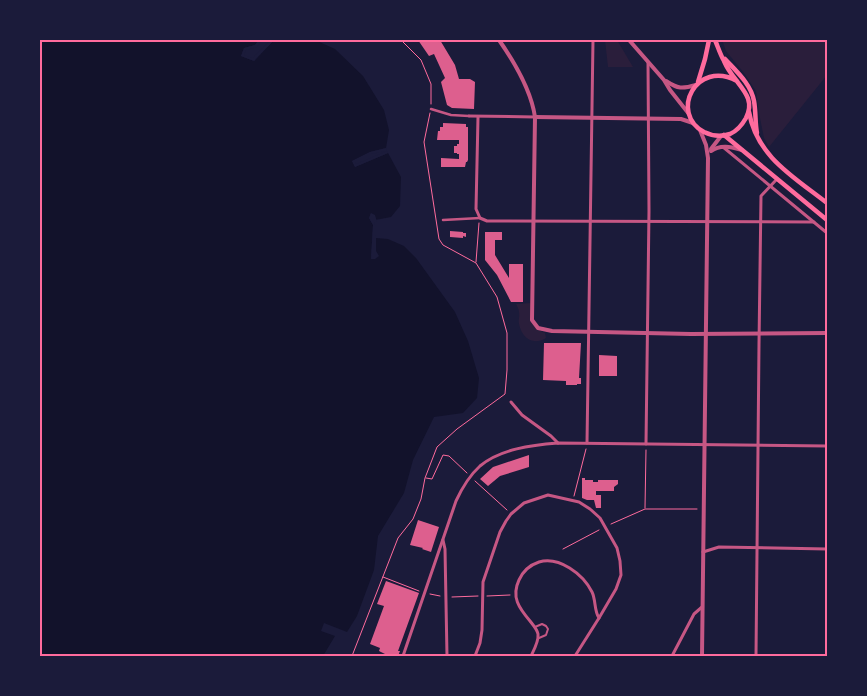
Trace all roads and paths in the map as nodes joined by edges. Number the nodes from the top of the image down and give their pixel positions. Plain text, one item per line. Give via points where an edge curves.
1 (500, 40) edge
2 (593, 40) edge
3 (629, 40) edge
4 (709, 40) edge
5 (715, 40) edge
6 (720, 53) junction
7 (648, 61) junction
8 (664, 80) junction
9 (737, 81) junction
10 (697, 84) junction
11 (749, 108) junction
12 (431, 109) dead end
13 (689, 114) junction
14 (469, 116) joint
15 (478, 117) junction
16 (535, 117) junction
17 (592, 118) junction
18 (649, 119) junction
19 (693, 123) junction
20 (700, 130) junction
21 (722, 136) junction
22 (759, 142) junction
23 (722, 146) junction
24 (743, 150) junction
25 (711, 151) junction
26 (708, 158) junction
27 (778, 179) junction
28 (771, 186) junction
29 (827, 203) edge
30 (480, 218) junction
31 (443, 220) dead end
32 (827, 220) edge
33 (533, 221) junction
34 (590, 222) junction
35 (649, 222) junction
36 (814, 222) junction
37 (707, 223) junction
38 (761, 223) junction
39 (827, 233) edge
40 (476, 262) dead end
41 (588, 331) junction
42 (648, 333) junction
43 (759, 333) junction
44 (827, 333) edge
45 (706, 334) junction
46 (510, 400) joint
47 (558, 443) junction
48 (587, 443) junction
49 (646, 444) junction
50 (704, 445) junction
51 (758, 445) junction
52 (827, 446) edge
53 (468, 474) dead end
54 (425, 478) junction
55 (473, 479) dead end
56 (573, 500) junction
57 (645, 509) junction
58 (704, 509) junction
59 (511, 514) junction
60 (611, 524) dead end
61 (602, 528) dead end
62 (443, 540) junction
63 (758, 548) junction
64 (563, 549) dead end
65 (827, 549) edge
66 (703, 552) junction
67 (382, 576) junction
68 (424, 593) junction
69 (516, 595) junction
70 (482, 596) junction
71 (445, 597) junction
72 (702, 607) junction
73 (599, 618) junction
74 (535, 627) junction
75 (538, 638) junction
76 (352, 656) edge
77 (403, 656) edge
78 (446, 656) edge
79 (475, 656) edge
80 (531, 656) edge
81 (576, 656) edge
82 (672, 656) edge
83 (702, 656) edge
84 (756, 656) edge

1 - 16 street via 530,97
2 - 17 street
3 - 7 street
4 - 10 main road
5 - 6 main road
6 - 9 main road
6 - 22 main road via 752,92
7 - 8 street
7 - 18 street
8 - 10 street via 680,88
8 - 13 street
9 - 10 main road via 721,75 705,78
9 - 11 main road via 746,93
10 - 13 main road via 689,99
11 - 21 main road via 738,129
11 - 22 main road
12 - 14 street
13 - 19 main road
14 - 15 street
15 - 16 street
15 - 30 street via 476,209
16 - 17 street
16 - 33 street
17 - 18 street
17 - 34 street
18 - 19 street via 681,119
18 - 35 street
19 - 20 main road
20 - 21 main road
20 - 26 street
21 - 24 main road
21 - 25 street
22 - 29 main road via 777,164
23 - 24 street
23 - 25 street
23 - 28 street
24 - 27 main road
25 - 26 street
26 - 37 street
27 - 28 street
27 - 32 main road
28 - 36 street
28 - 38 street via 761,196
30 - 31 street
30 - 33 street via 487,221
30 - 40 path
33 - 34 street
33 - 41 street via 532,320 538,328 552,331
34 - 35 street
34 - 41 street
35 - 37 street
35 - 42 street
36 - 38 street
36 - 39 street
37 - 38 street
37 - 45 street
38 - 43 street
41 - 42 street
41 - 48 street
42 - 45 street
42 - 49 street
43 - 44 street
43 - 45 street
43 - 51 street
45 - 50 street
46 - 47 street via 522,415
46 - 54 path via 505,394 437,447
47 - 48 street
47 - 62 street via 509,452 481,465 460,493
48 - 49 street
48 - 56 path
49 - 50 street
49 - 57 path
50 - 51 street
50 - 58 street
51 - 52 street
51 - 63 street
53 - 54 path via 449,456 443,455 432,479
54 - 67 path via 413,518 398,538
55 - 59 path
56 - 59 street via 548,495 524,503
56 - 73 street via 600,518 617,548 620,561 621,576
57 - 58 path
57 - 60 path
58 - 66 street
59 - 70 street via 494,546
61 - 64 path
62 - 68 street
62 - 71 street
63 - 65 street
63 - 66 street via 719,547
63 - 84 street
66 - 72 street
67 - 68 path
67 - 76 path
68 - 71 path
68 - 77 street
69 - 70 path
69 - 73 street via 518,582 526,569 552,560 574,571 587,584 593,593
69 - 74 street via 521,611
70 - 71 path
70 - 79 street via 482,630
71 - 78 street
72 - 82 street via 694,614
72 - 83 street
73 - 81 street
74 - 75 street
74 - 75 lane via 542,624 548,628 548,633
75 - 80 street

